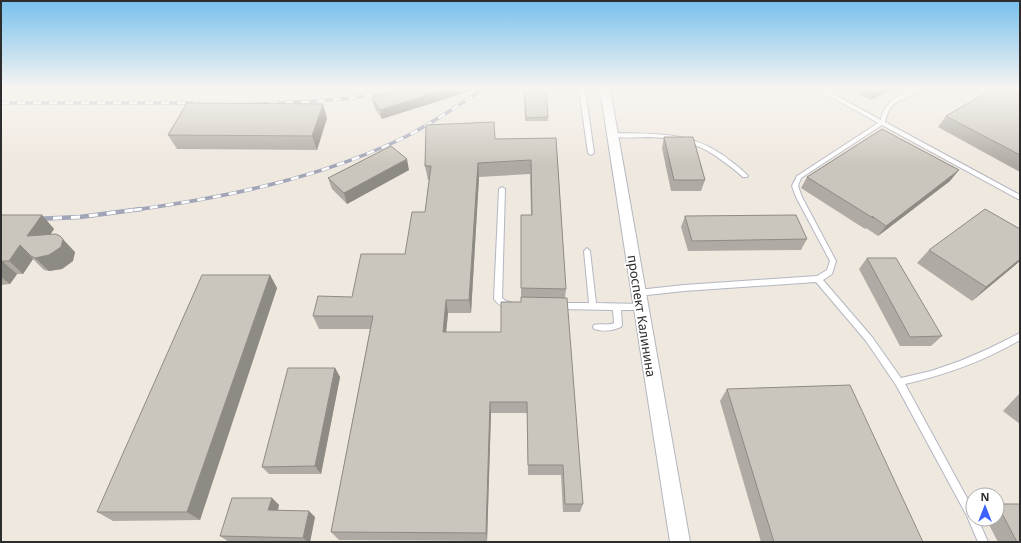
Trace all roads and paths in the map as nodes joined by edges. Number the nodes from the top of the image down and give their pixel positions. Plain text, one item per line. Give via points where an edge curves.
1 (586, 114) edge
2 (610, 114) edge
3 (868, 114) edge
4 (884, 114) edge
5 (883, 122) junction
6 (613, 134) junction
7 (592, 153) dead end
8 (745, 176) dead end
9 (502, 189) dead end
10 (1020, 198) edge
11 (587, 251) dead end
12 (818, 279) junction
13 (639, 300) junction
14 (522, 306) edge
15 (554, 306) edge
16 (593, 307) junction
17 (616, 307) junction
18 (597, 327) dead end
19 (1020, 336) edge
20 (899, 382) junction
21 (680, 542) edge
22 (983, 542) edge

1 - 7 lane
2 - 6 street, проспект Калинина
3 - 5 lane
4 - 5 lane
5 - 10 lane
5 - 12 lane via 799,177 795,186 833,261 830,272
6 - 8 lane via 660,136 693,141 720,155
6 - 13 street, проспект Калинина
9 - 14 lane via 498,299 504,304
11 - 16 lane
12 - 13 lane via 684,288
12 - 20 lane via 869,339
13 - 17 lane
13 - 21 street, проспект Калинина
15 - 16 lane
16 - 17 lane
17 - 18 lane via 618,325 611,328
19 - 20 lane via 1003,347 956,367
20 - 22 lane

